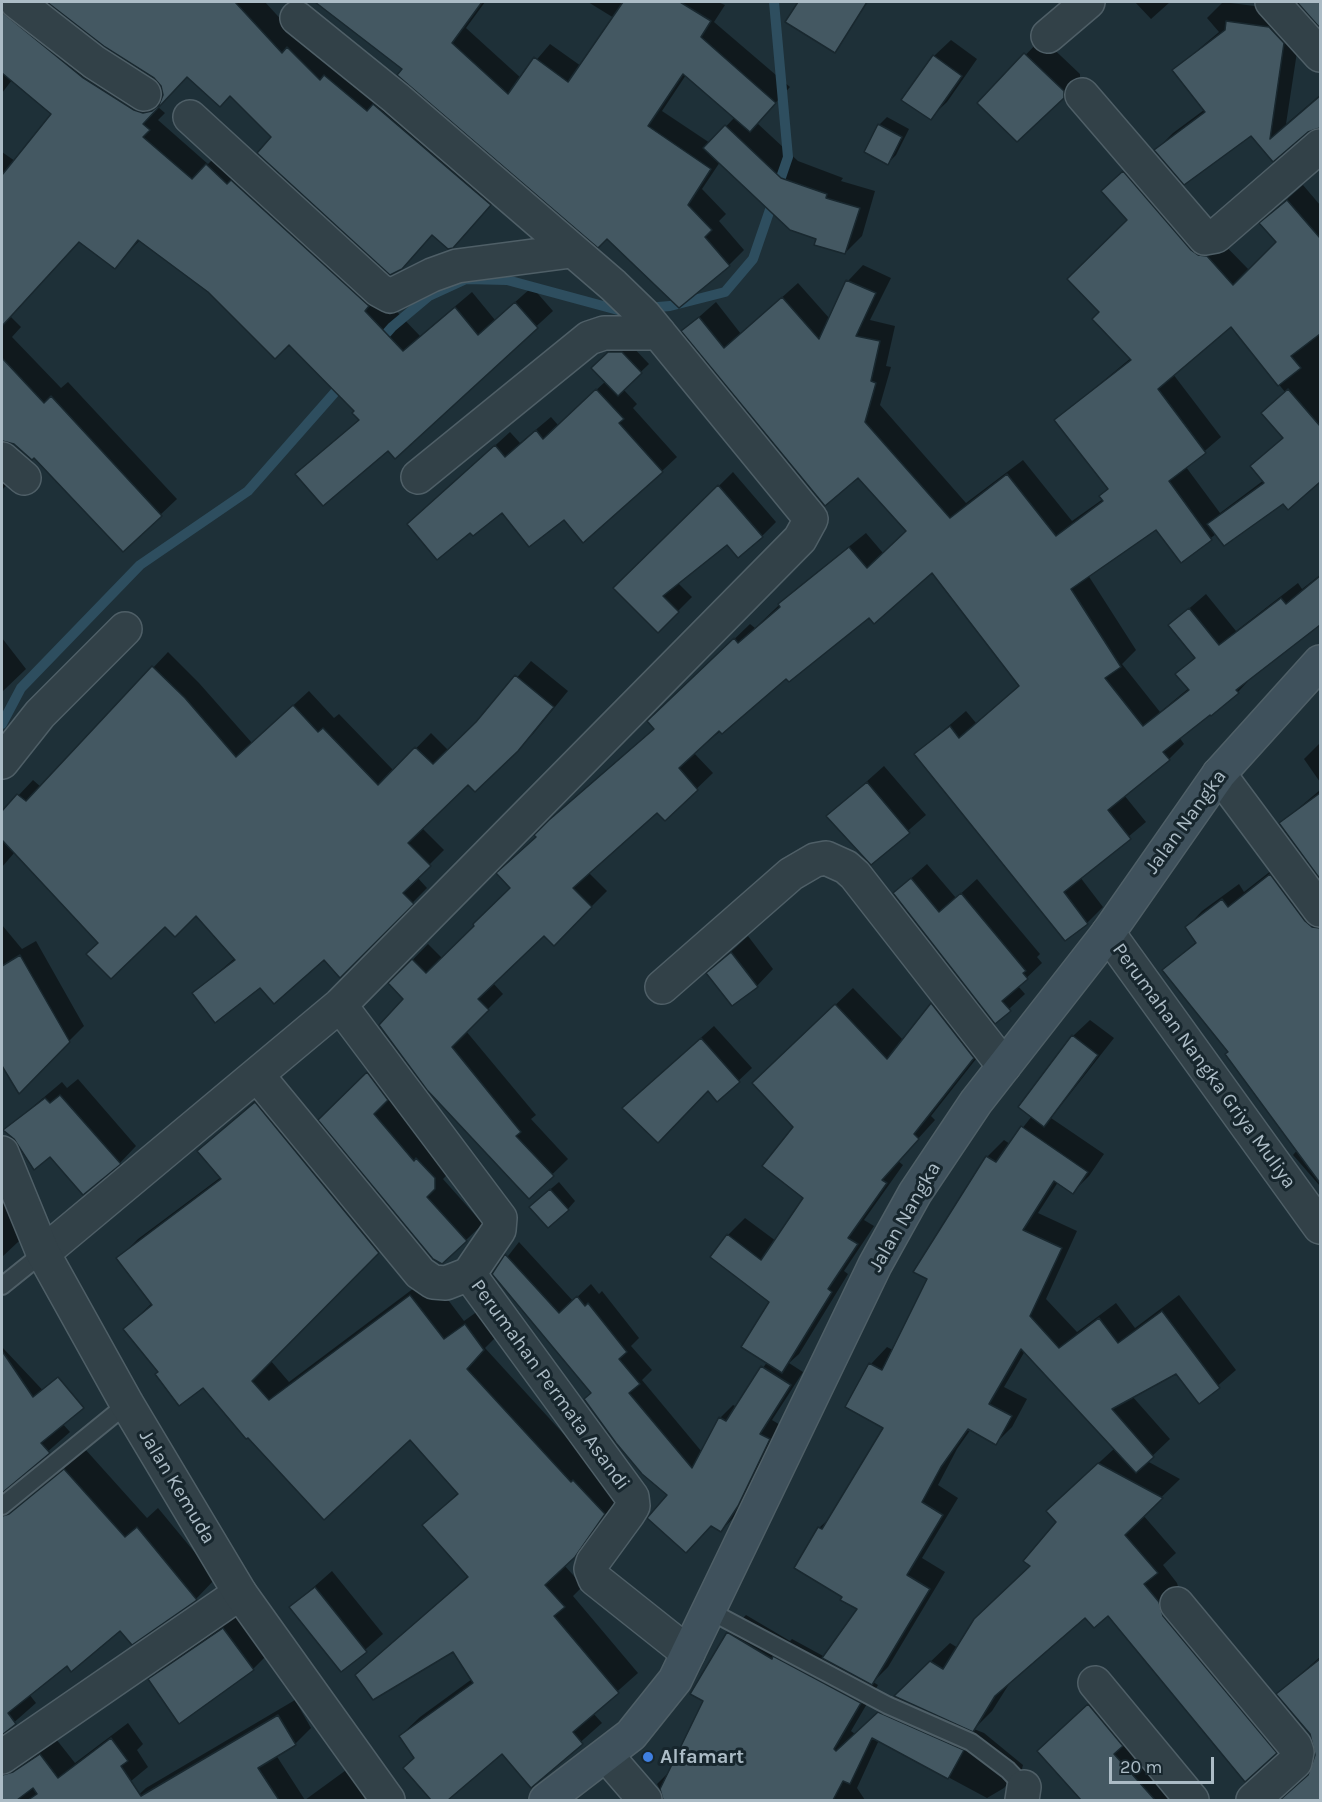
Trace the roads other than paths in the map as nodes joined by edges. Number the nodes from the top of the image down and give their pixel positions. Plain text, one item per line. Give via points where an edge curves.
1 (17, 2) edge
2 (1088, 2) edge
3 (1272, 2) edge
4 (297, 18) dead end
5 (1048, 36) dead end
6 (1320, 55) edge
7 (144, 94) dead end
8 (1082, 95) dead end
9 (190, 117) dead end
10 (1320, 146) edge
11 (571, 251) junction
12 (651, 324) junction
13 (418, 477) dead end
14 (125, 628) dead end
15 (1320, 662) edge
16 (2, 762) edge
17 (1219, 774) junction
18 (1320, 910) edge
19 (1108, 933) junction
20 (662, 987) dead end
21 (340, 1005) junction
22 (1004, 1066) junction
23 (256, 1075) junction
24 (2, 1153) edge
25 (1320, 1227) edge
26 (43, 1253) junction
27 (469, 1274) junction
28 (2, 1286) edge
29 (127, 1404) junction
30 (2, 1506) edge
31 (240, 1593) junction
32 (1177, 1604) dead end
33 (708, 1610) junction
34 (688, 1653) junction
35 (1095, 1683) dead end
36 (607, 1756) junction
37 (2, 1757) edge
38 (1023, 1794) edge
39 (388, 1800) edge
40 (546, 1800) edge
41 (645, 1800) edge
42 (1192, 1800) edge
43 (1253, 1800) edge

1 - 7 street via 94,62
2 - 5 street
3 - 6 street
4 - 11 street via 396,98
8 - 10 street via 1205,238 1216,236
9 - 11 street via 390,296 457,266
11 - 12 street via 614,285
12 - 13 street via 589,338
12 - 21 street via 806,510 811,519 807,530
14 - 16 street via 40,714
15 - 17 main road, Jalan Nangka
17 - 18 street
17 - 19 main road, Jalan Nangka
19 - 22 main road, Jalan Nangka
19 - 25 street, Perumahan Nangka Griya Muliya
20 - 22 street via 790,874 826,858 855,875
21 - 23 street
21 - 27 street via 500,1218 499,1230
22 - 33 main road, Jalan Nangka via 915,1193 875,1265
23 - 26 street
23 - 27 street via 420,1273 433,1282 446,1283
24 - 26 street, Jalan Kemuda
26 - 28 lane
26 - 29 street, Jalan Kemuda
27 - 34 street, Perumahan Permata Asandi via 632,1497 633,1506 593,1562 595,1579
29 - 30 lane
29 - 31 street, Jalan Kemuda
31 - 37 street
31 - 39 street, Jalan Kemuda
32 - 43 street via 1295,1746 1295,1762
33 - 34 main road, Jalan Nangka
33 - 38 lane via 888,1706 971,1742 1008,1770
34 - 36 main road, Jalan Nangka via 658,1703
35 - 42 street
36 - 40 main road, Jalan Nangka
36 - 41 street

